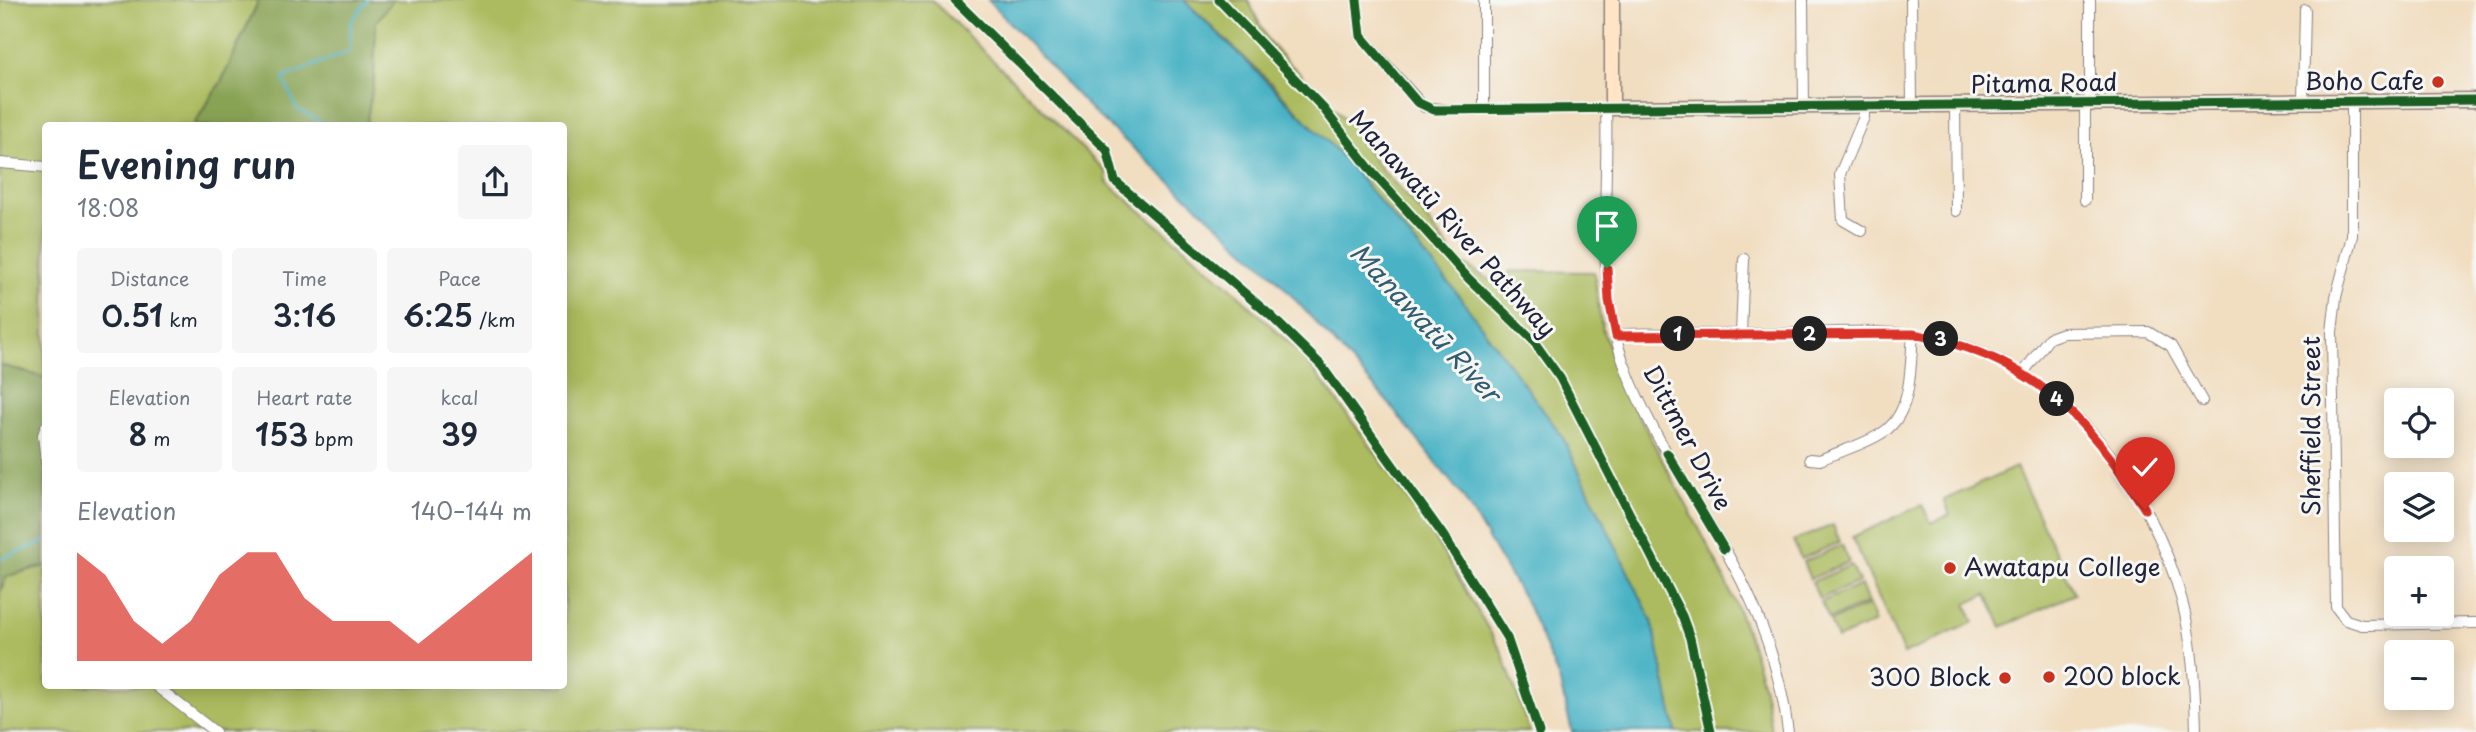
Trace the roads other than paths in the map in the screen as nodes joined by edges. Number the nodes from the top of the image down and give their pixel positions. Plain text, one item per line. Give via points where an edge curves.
1 (1357, 0) edge
2 (1484, 0) edge
3 (1612, 0) edge
4 (1803, 0) edge
5 (1911, 0) edge
6 (2090, 0) edge
7 (2305, 10) dead end
8 (2303, 100) junction
9 (2476, 100) edge
10 (2352, 101) junction
11 (2088, 102) junction
12 (1804, 104) junction
13 (1864, 104) junction
14 (1912, 104) junction
15 (1955, 104) junction
16 (1609, 108) junction
17 (1484, 109) junction
18 (0, 163) edge
19 (42, 167) edge
20 (2085, 200) dead end
21 (1956, 211) dead end
22 (1862, 231) dead end
23 (1744, 260) dead end
24 (1741, 334) junction
25 (1913, 334) junction
26 (1616, 336) junction
27 (2023, 373) junction
28 (2202, 401) dead end
29 (1811, 459) dead end
30 (2476, 623) edge
31 (160, 689) edge
32 (215, 732) edge
33 (1788, 732) edge
34 (2196, 732) edge

1 - 17 street via 1361,36 1420,104 1434,110
2 - 17 street
3 - 16 street
4 - 12 street
5 - 14 street
6 - 11 street
7 - 8 street
8 - 10 street, Pitama Road
8 - 11 street, Pitama Road
9 - 10 street, Pitama Road
10 - 30 street, Sheffield Street via 2353,236 2336,296 2332,332 2336,607 2346,620 2362,625
11 - 15 street, Pitama Road
11 - 20 street via 2084,110
12 - 13 street, Pitama Road
12 - 16 street, Pitama Road
13 - 14 street, Pitama Road
13 - 22 street via 1864,117 1840,174 1843,220
14 - 15 street, Pitama Road
15 - 21 street
16 - 17 street
16 - 26 street, Dittmer Drive via 1607,268
18 - 19 street
23 - 24 street
24 - 25 street
24 - 26 street
25 - 27 street via 1974,349
25 - 29 street via 1906,398 1895,422 1885,432 1831,456
26 - 33 street, Dittmer Drive via 1655,433 1730,559 1762,624
27 - 28 street via 2049,338 2063,333 2148,332 2171,346
27 - 34 street via 2065,406 2099,442 2132,487 2156,531 2179,591 2188,631
31 - 32 street

